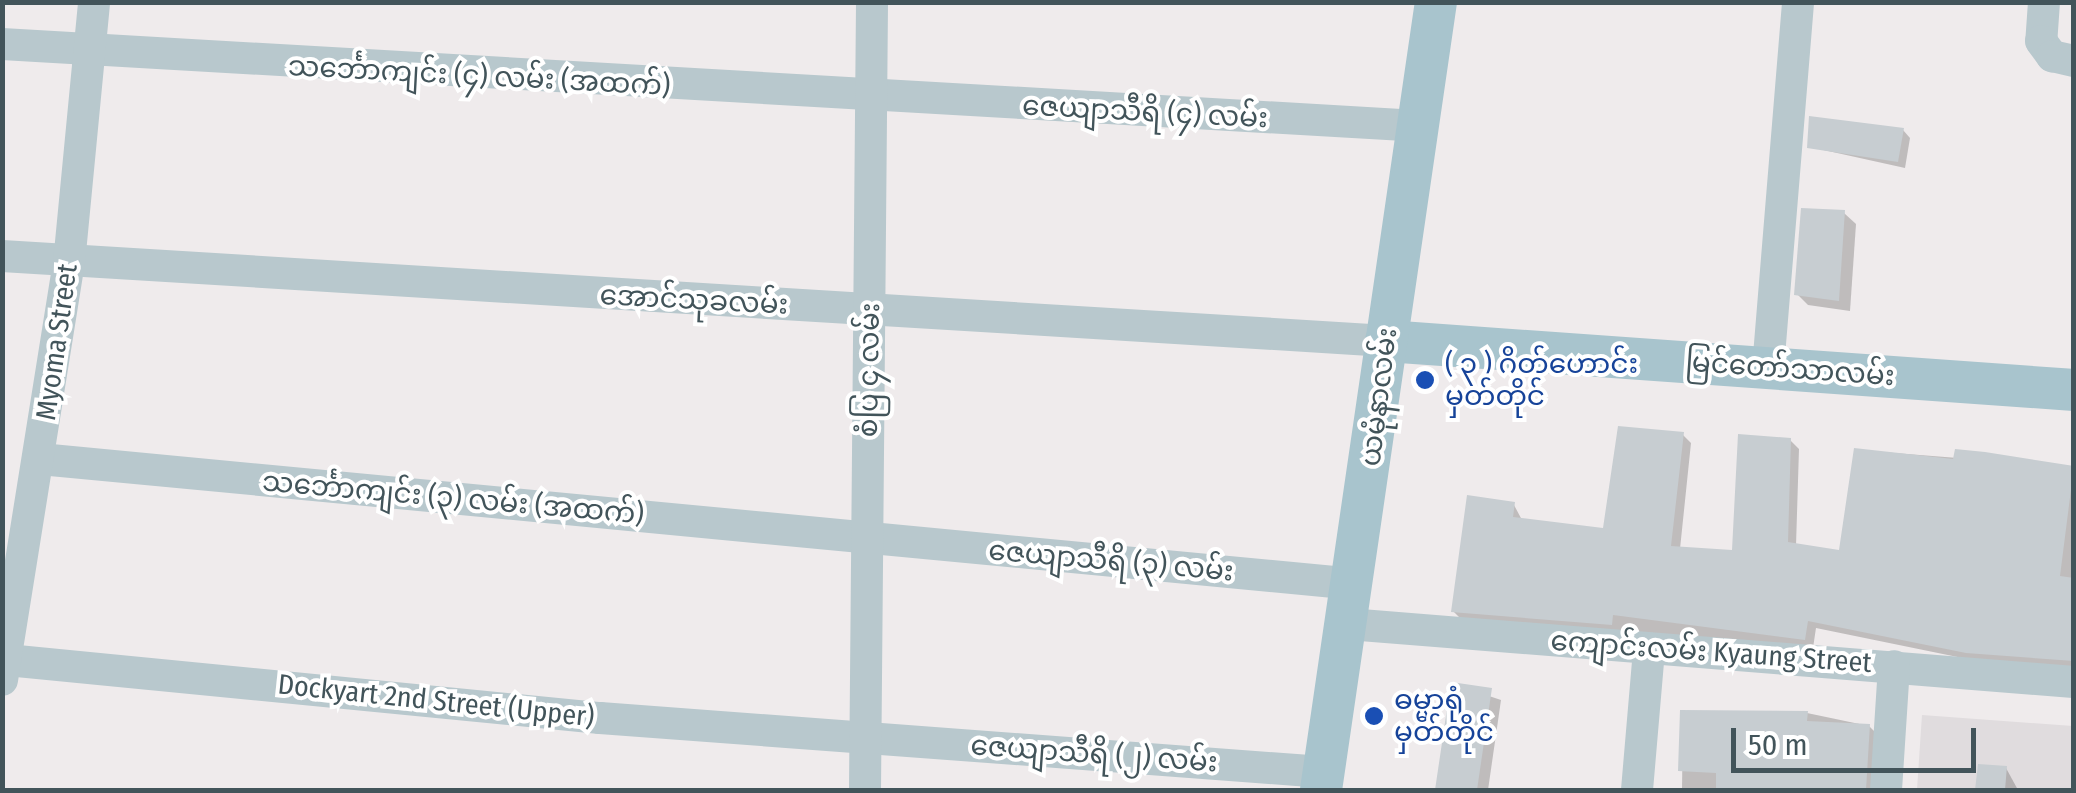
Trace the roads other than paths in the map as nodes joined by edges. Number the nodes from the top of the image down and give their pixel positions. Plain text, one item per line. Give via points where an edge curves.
1 (94, 2) edge
2 (872, 2) edge
3 (1436, 2) edge
4 (1798, 2) edge
5 (2044, 2) edge
6 (2, 44) edge
7 (87, 55) junction
8 (2074, 60) edge
9 (871, 97) junction
10 (1418, 126) junction
11 (2, 256) edge
12 (69, 263) junction
13 (869, 310) junction
14 (1386, 341) junction
15 (1768, 368) junction
16 (2074, 390) edge
17 (40, 459) junction
18 (867, 538) junction
19 (1352, 604) junction
20 (1649, 649) junction
21 (1894, 666) junction
22 (5, 670) edge
23 (2074, 682) edge
24 (865, 737) junction
25 (1322, 781) edge
26 (865, 790) edge
27 (1637, 790) edge
28 (1886, 790) edge

1 - 7 street, Myoma Street
2 - 9 street, စံပြ ၄ လမ်း
3 - 10 main road, ယမုံနာလမ်း
4 - 15 street
5 - 8 street via 2042,41 2052,56
6 - 7 street, သင်္ဘောကျင်း (၄) လမ်း (အထက်)
7 - 9 street, သင်္ဘောကျင်း (၄) လမ်း (အထက်)
7 - 12 street, Myoma Street
9 - 10 street, ဇေယျာသီရိ (၄) လမ်း
9 - 13 street, စံပြ ၄ လမ်း
10 - 14 main road, ယမုံနာလမ်း
11 - 12 street, အောင်သုခလမ်း
12 - 13 street, အောင်သုခလမ်း
12 - 17 street, Myoma Street
13 - 14 street, အောင်သုခလမ်း
13 - 18 street, စံပြ ၄ လမ်း
14 - 15 main road, မြင်တော်သာလမ်း
14 - 19 main road, ယမုံနာလမ်း
15 - 16 main road, မြင်တော်သာလမ်း
17 - 18 street, သင်္ဘောကျင်း (၃) လမ်း (အထက်)
17 - 22 street, Myoma Street
18 - 19 street, ဇေယျာသီရိ (၃) လမ်း
18 - 24 street, စံပြ ၄ လမ်း
19 - 20 street, ကျောင်းလမ်း Kyaung Street
19 - 25 main road, ယမုံနာလမ်း
20 - 21 street, ကျောင်းလမ်း Kyaung Street
20 - 27 street
21 - 23 street, ကျောင်းလမ်း Kyaung Street
21 - 28 street
22 - 24 street, Dockyart 2nd Street (Upper)
24 - 25 street, ဇေယျာသီရိ (၂) လမ်း
24 - 26 street, စံပြ ၄ လမ်း

